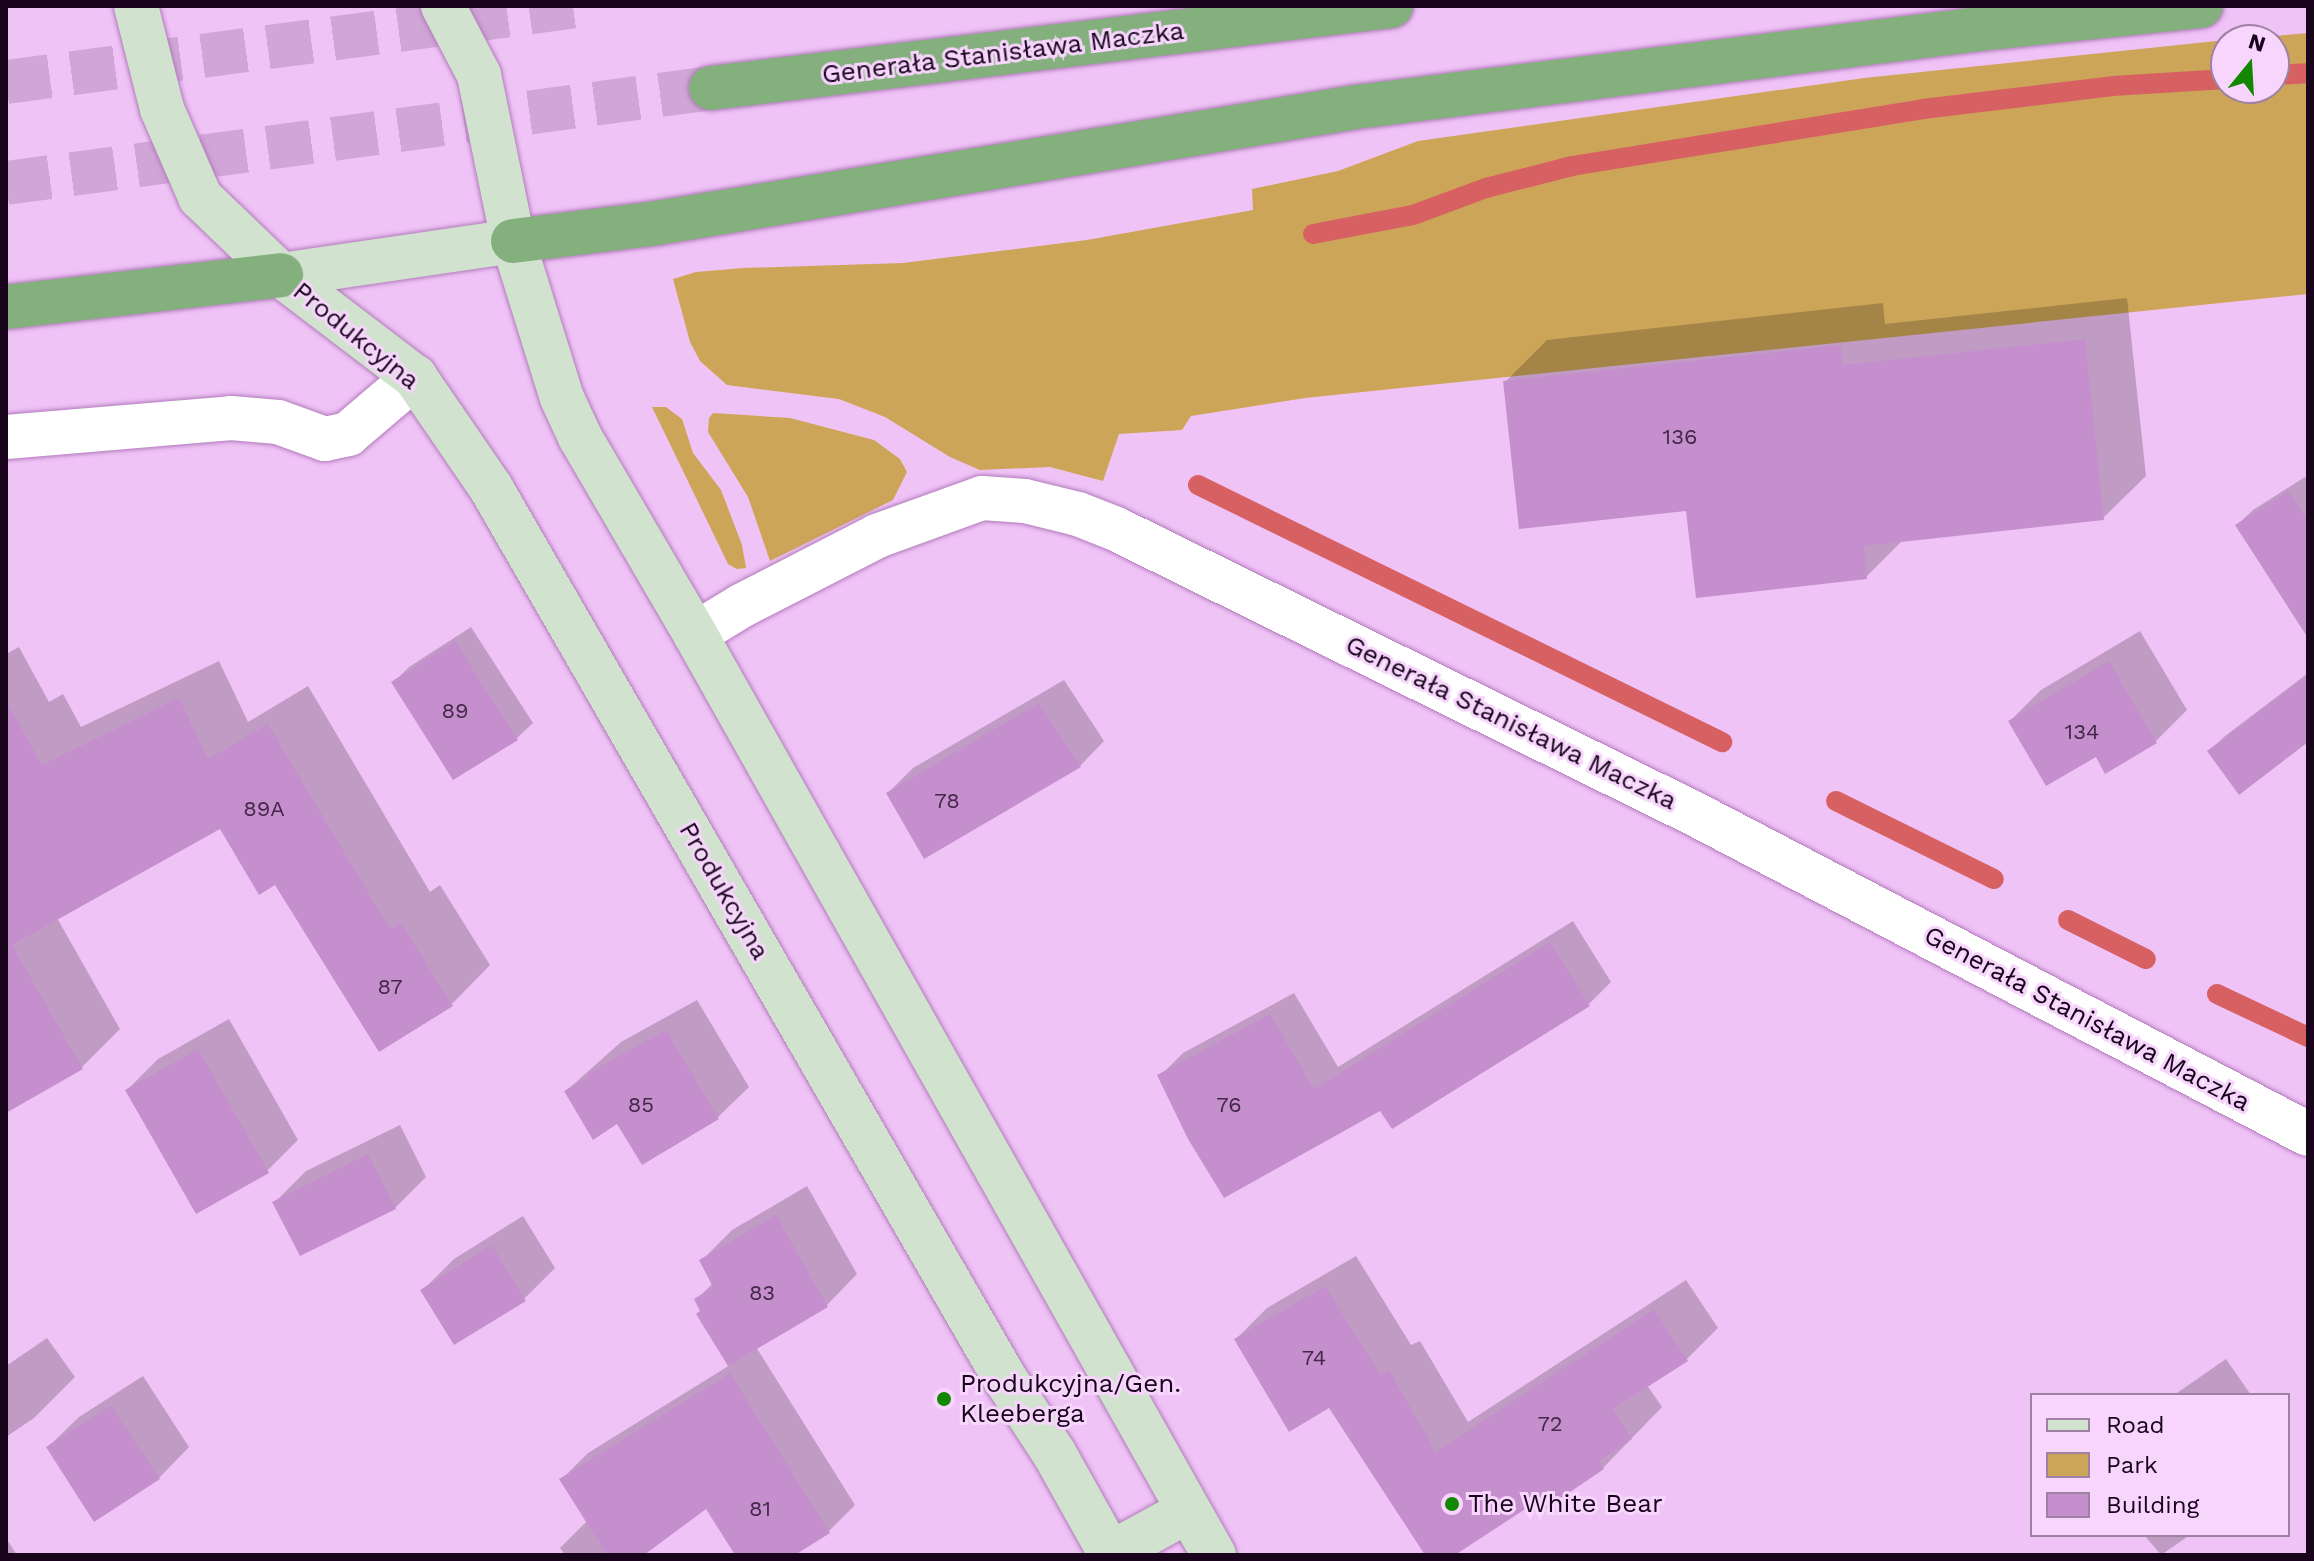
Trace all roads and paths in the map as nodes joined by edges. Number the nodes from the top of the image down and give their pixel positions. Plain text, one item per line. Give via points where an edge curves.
1 (136, 6) edge
2 (443, 6) edge
3 (1391, 6) edge
4 (2201, 6) edge
5 (711, 88) tunnel mouth
6 (513, 241) junction
7 (281, 275) junction
8 (6, 307) edge
9 (415, 377) junction
10 (6, 437) edge
11 (695, 634) junction
12 (2308, 1134) edge
13 (1188, 1511) junction
14 (1111, 1554) edge
15 (1214, 1555) edge

1 - 7 main road, Produkcyjna via 162,109 200,197
2 - 6 main road via 479,75
3 - 5 highway, Generała Stanisława Maczka
4 - 6 highway via 1356,107 657,223
6 - 7 main road
6 - 11 main road via 562,398 580,437
7 - 8 highway
7 - 9 main road, Produkcyjna
9 - 10 street via 348,434 325,439 278,422 231,418
9 - 14 main road, Produkcyjna via 491,488
11 - 12 street, Generała Stanisława Maczka via 877,536 982,498 1025,501 1078,514 1695,814
11 - 13 main road
13 - 14 main road
13 - 15 main road

